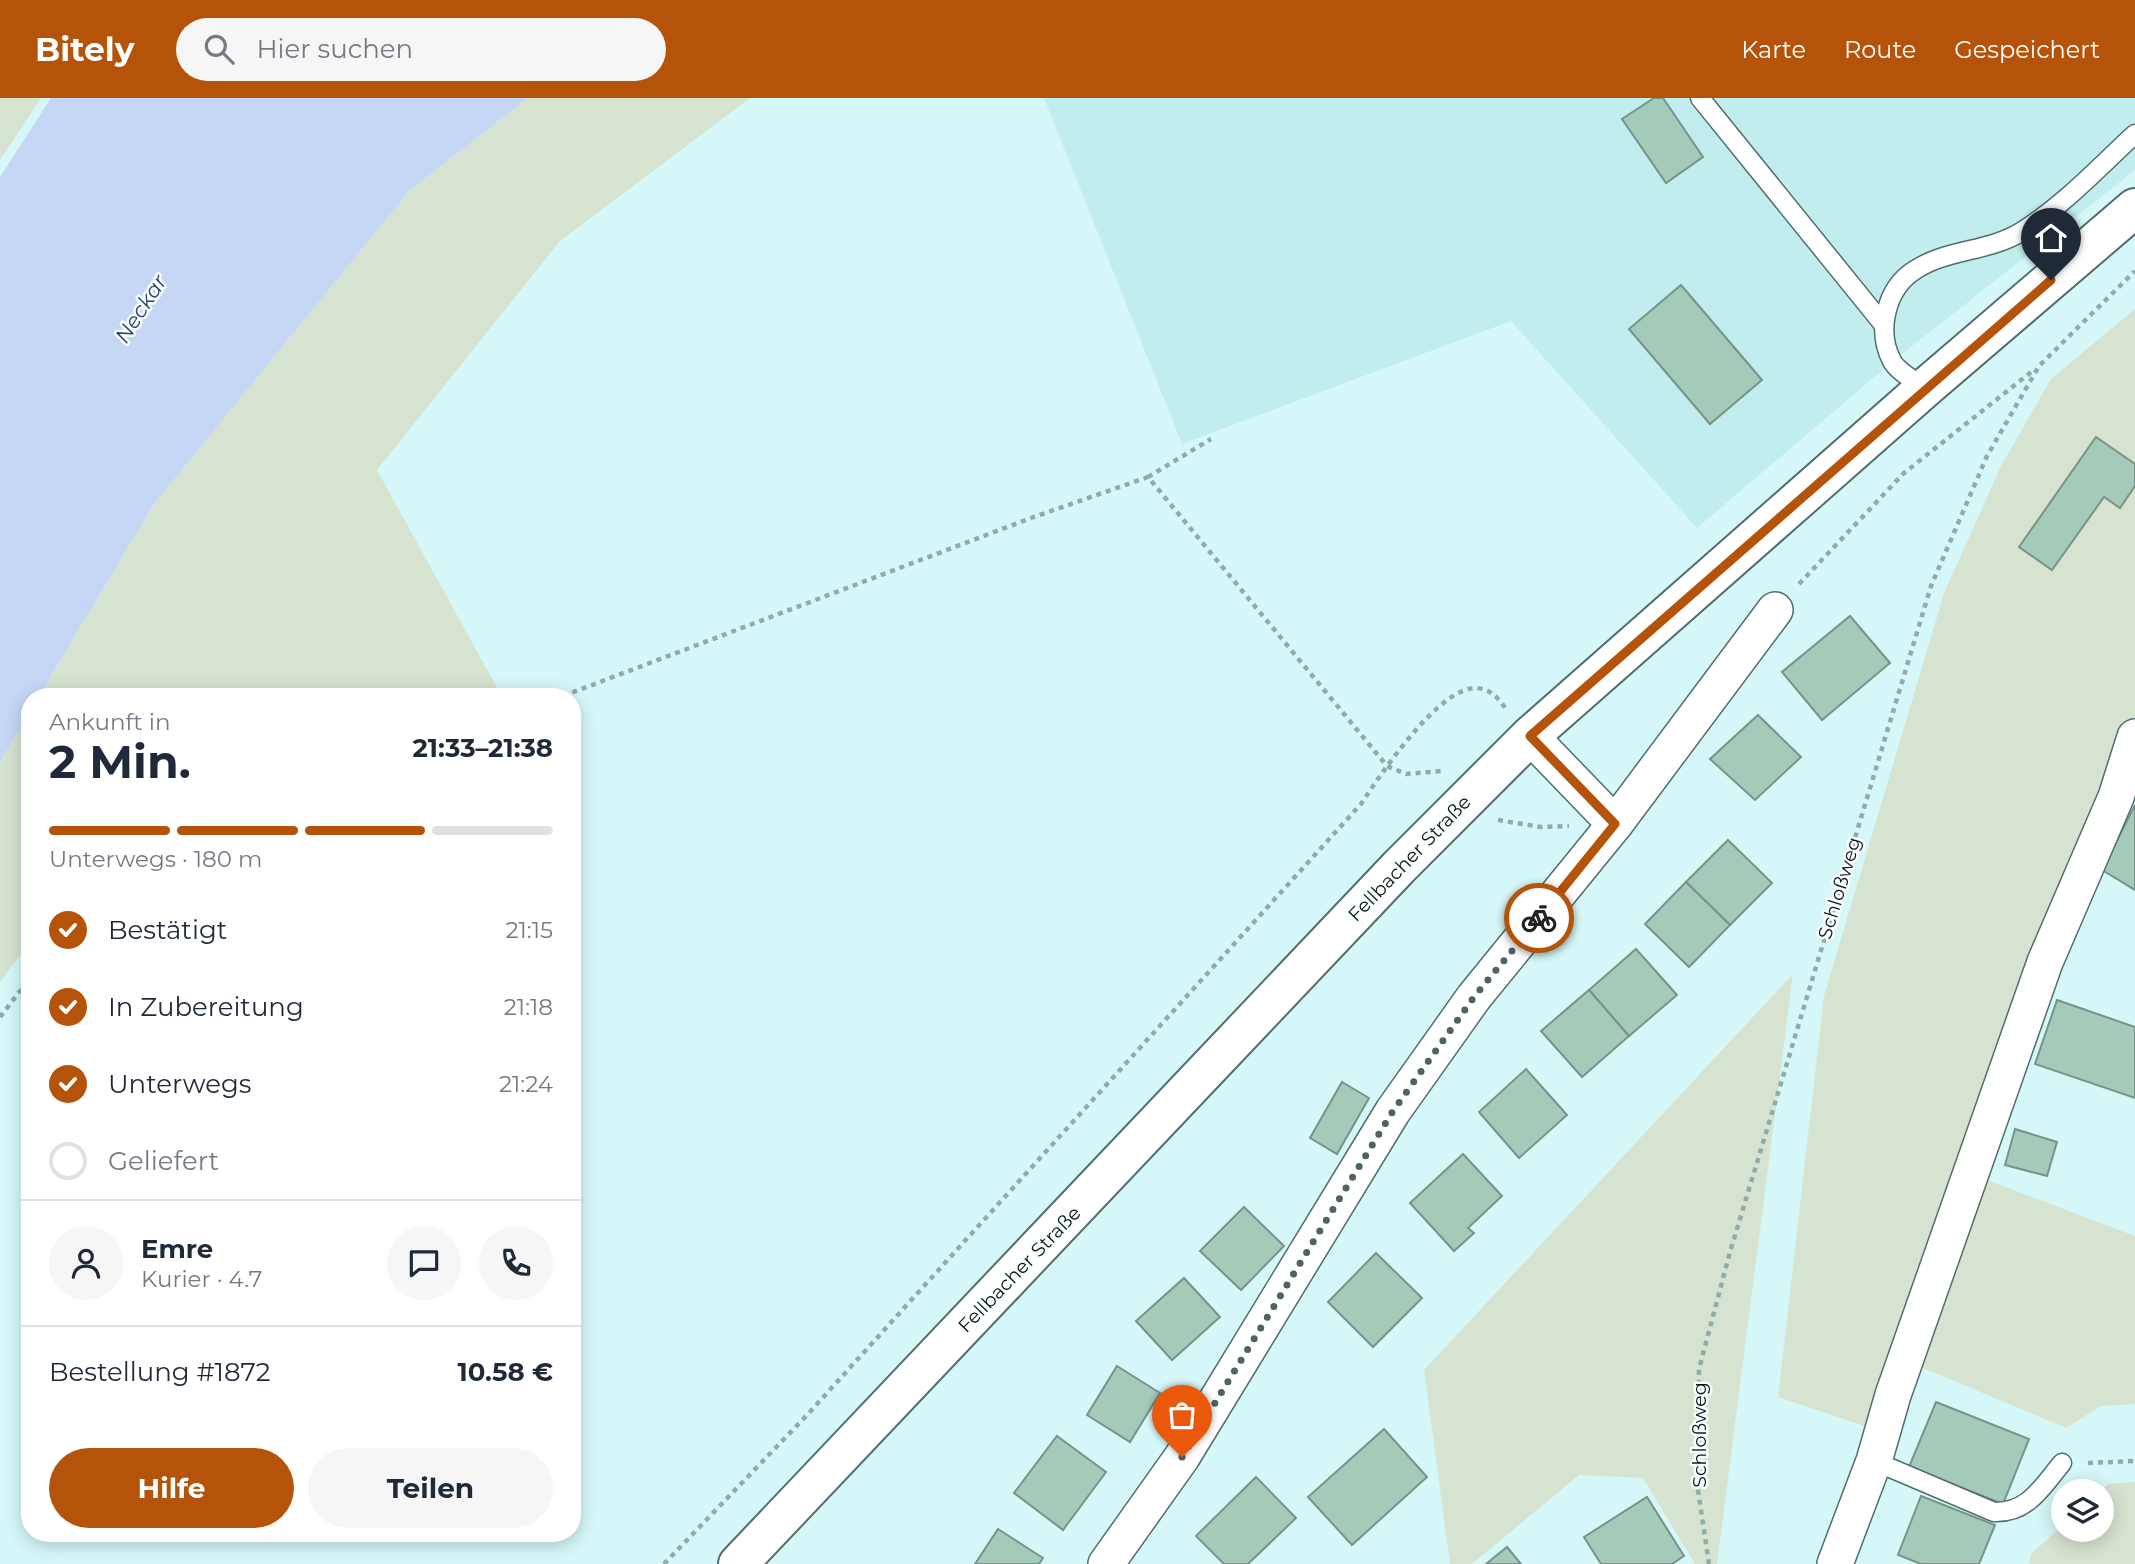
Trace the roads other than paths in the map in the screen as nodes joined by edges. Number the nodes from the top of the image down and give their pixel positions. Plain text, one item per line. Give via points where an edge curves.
1 (1700, 98) edge
2 (2135, 134) edge
3 (2135, 208) edge
4 (1883, 324) junction
5 (1924, 388) junction
6 (1775, 610) road end
7 (1530, 736) junction
8 (2134, 744) edge
9 (1615, 824) junction
10 (1874, 1461) junction
11 (2062, 1463) road end
12 (738, 1564) edge
13 (1106, 1564) edge
14 (1835, 1564) edge

1 - 4 lane
2 - 4 lane via 2042,219 2001,244 1954,254 1914,270 1891,297
3 - 5 main road, Fellbacher Straße
4 - 5 lane via 1892,362
5 - 7 main road, Fellbacher Straße
6 - 9 street
7 - 9 street
7 - 12 main road, Fellbacher Straße via 1399,867
8 - 10 street via 2045,962 1933,1278
9 - 13 street via 1474,997 1393,1111 1182,1457
10 - 11 lane via 1994,1512 2011,1513 2029,1502
10 - 14 street

